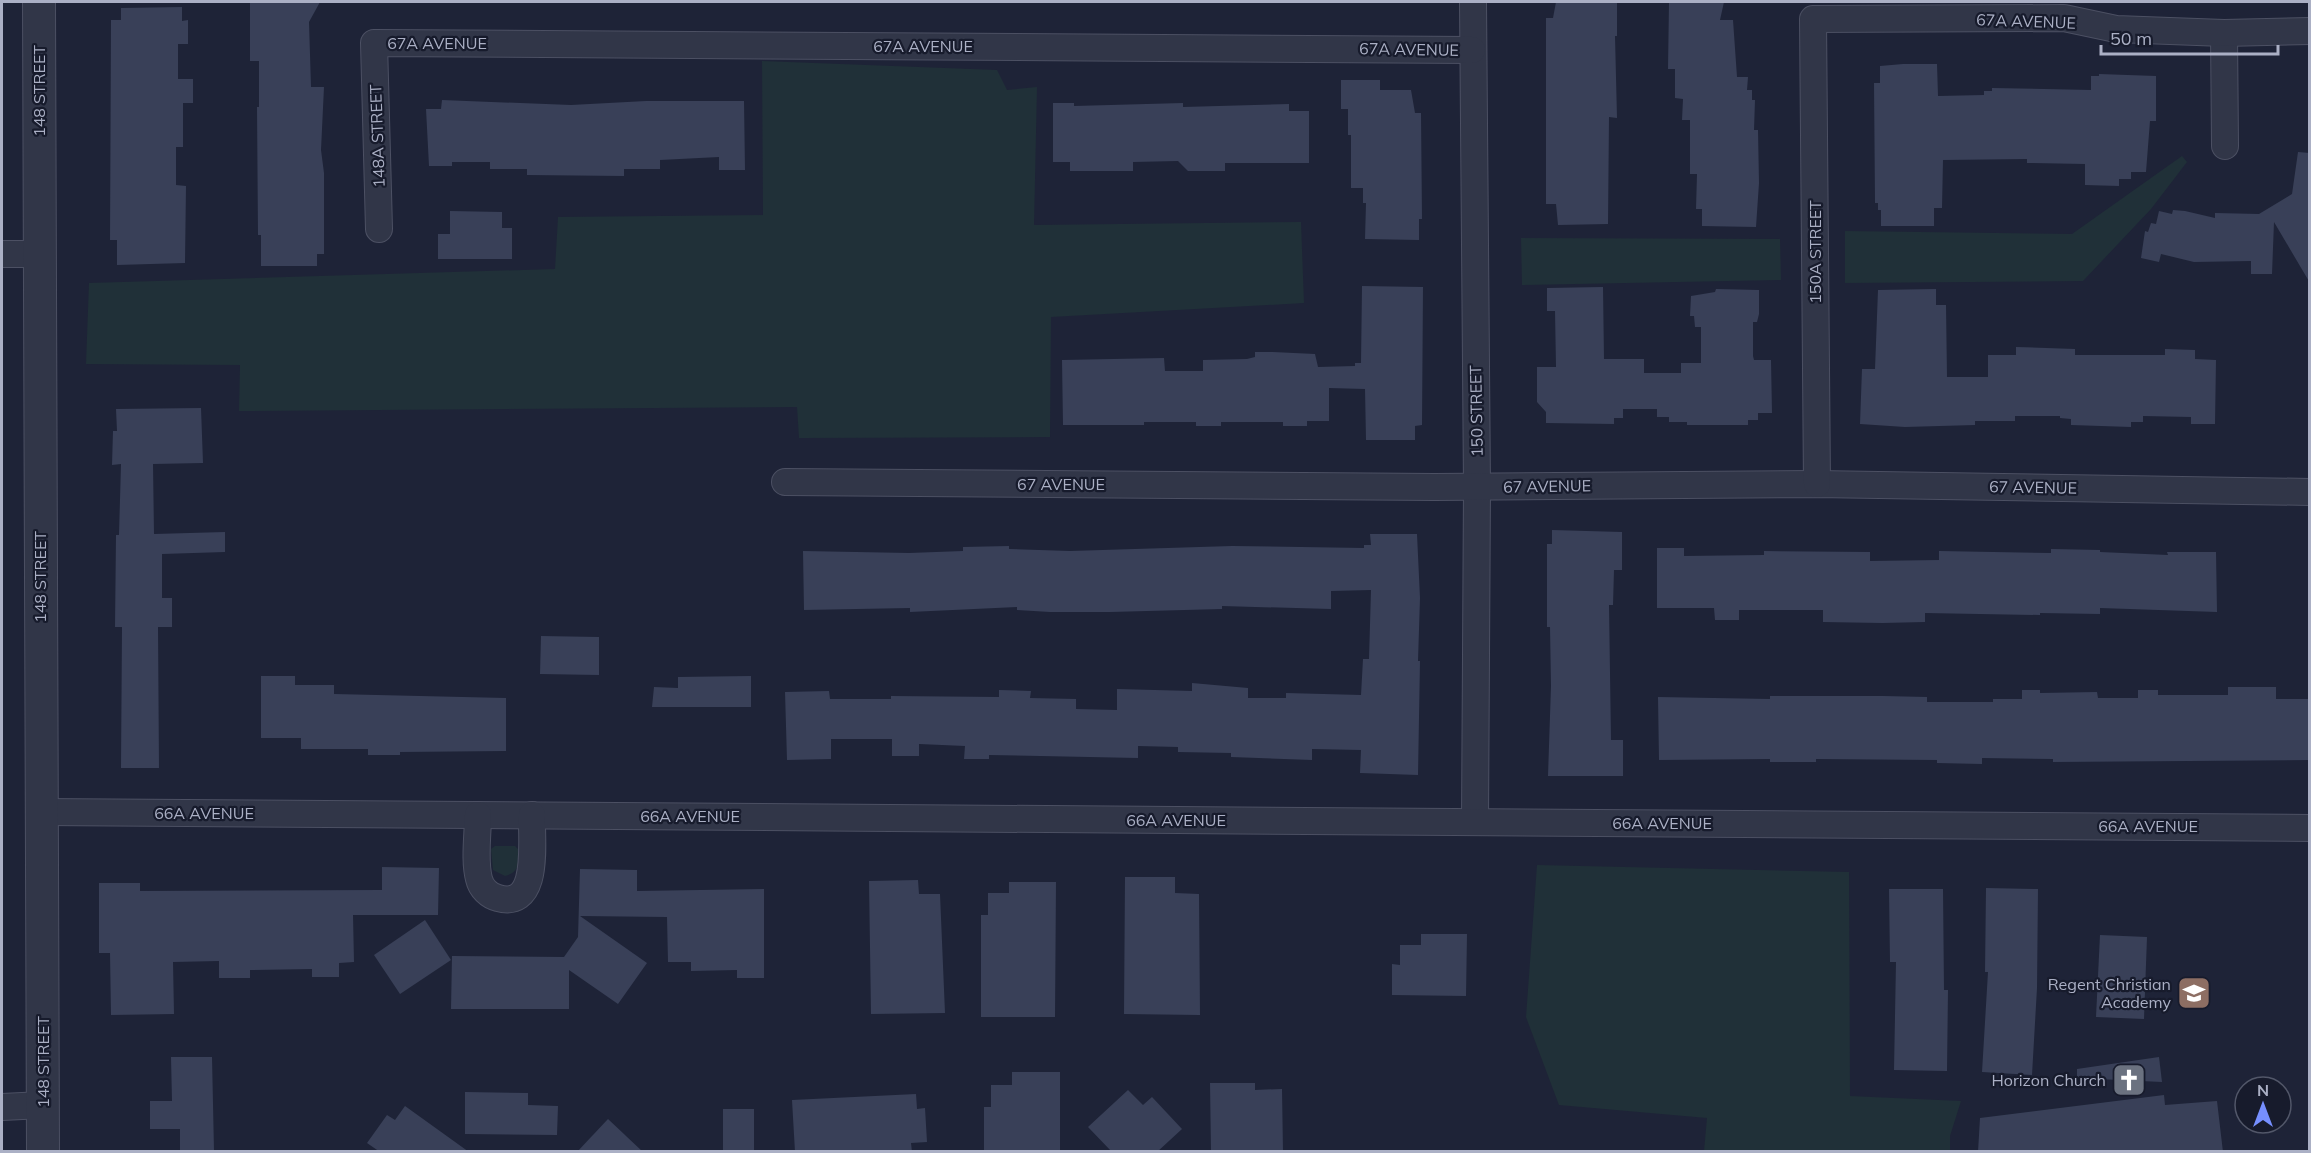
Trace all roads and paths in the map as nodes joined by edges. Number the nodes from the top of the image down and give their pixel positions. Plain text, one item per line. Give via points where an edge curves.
1 (39, 2) edge
2 (1473, 2) edge
3 (1813, 19) joint
4 (2310, 31) edge
5 (2224, 33) junction
6 (374, 43) joint
7 (1472, 50) junction
8 (2225, 146) dead end
9 (379, 229) dead end
10 (2, 254) edge
11 (39, 254) junction
12 (785, 482) dead end
13 (1817, 484) junction
14 (1477, 487) junction
15 (2310, 492) edge
16 (42, 812) junction
17 (478, 815) junction
18 (532, 815) junction
19 (1475, 822) junction
20 (2310, 828) edge
21 (43, 1106) junction
22 (2, 1107) edge
23 (43, 1152) edge

1 - 11 street, 148 STREET
2 - 7 street, 150 STREET
3 - 5 street, 67A AVENUE via 2064,18 2116,29
3 - 13 street, 150A STREET
4 - 5 street, 67A AVENUE
5 - 8 street
6 - 7 street, 67A AVENUE
6 - 9 street, 148A STREET
7 - 14 street, 150 STREET
10 - 11 street
11 - 16 street, 148 STREET
12 - 14 street, 67 AVENUE
13 - 14 street, 67 AVENUE
13 - 15 street, 67 AVENUE
14 - 19 street, 150 STREET
16 - 17 street, 66A AVENUE
16 - 21 street, 148 STREET
17 - 18 street, 66A AVENUE
17 - 18 street via 479,879 488,893 504,899 520,894 531,881
18 - 19 street, 66A AVENUE
19 - 20 street, 66A AVENUE
21 - 22 street
21 - 23 street, 148 STREET

